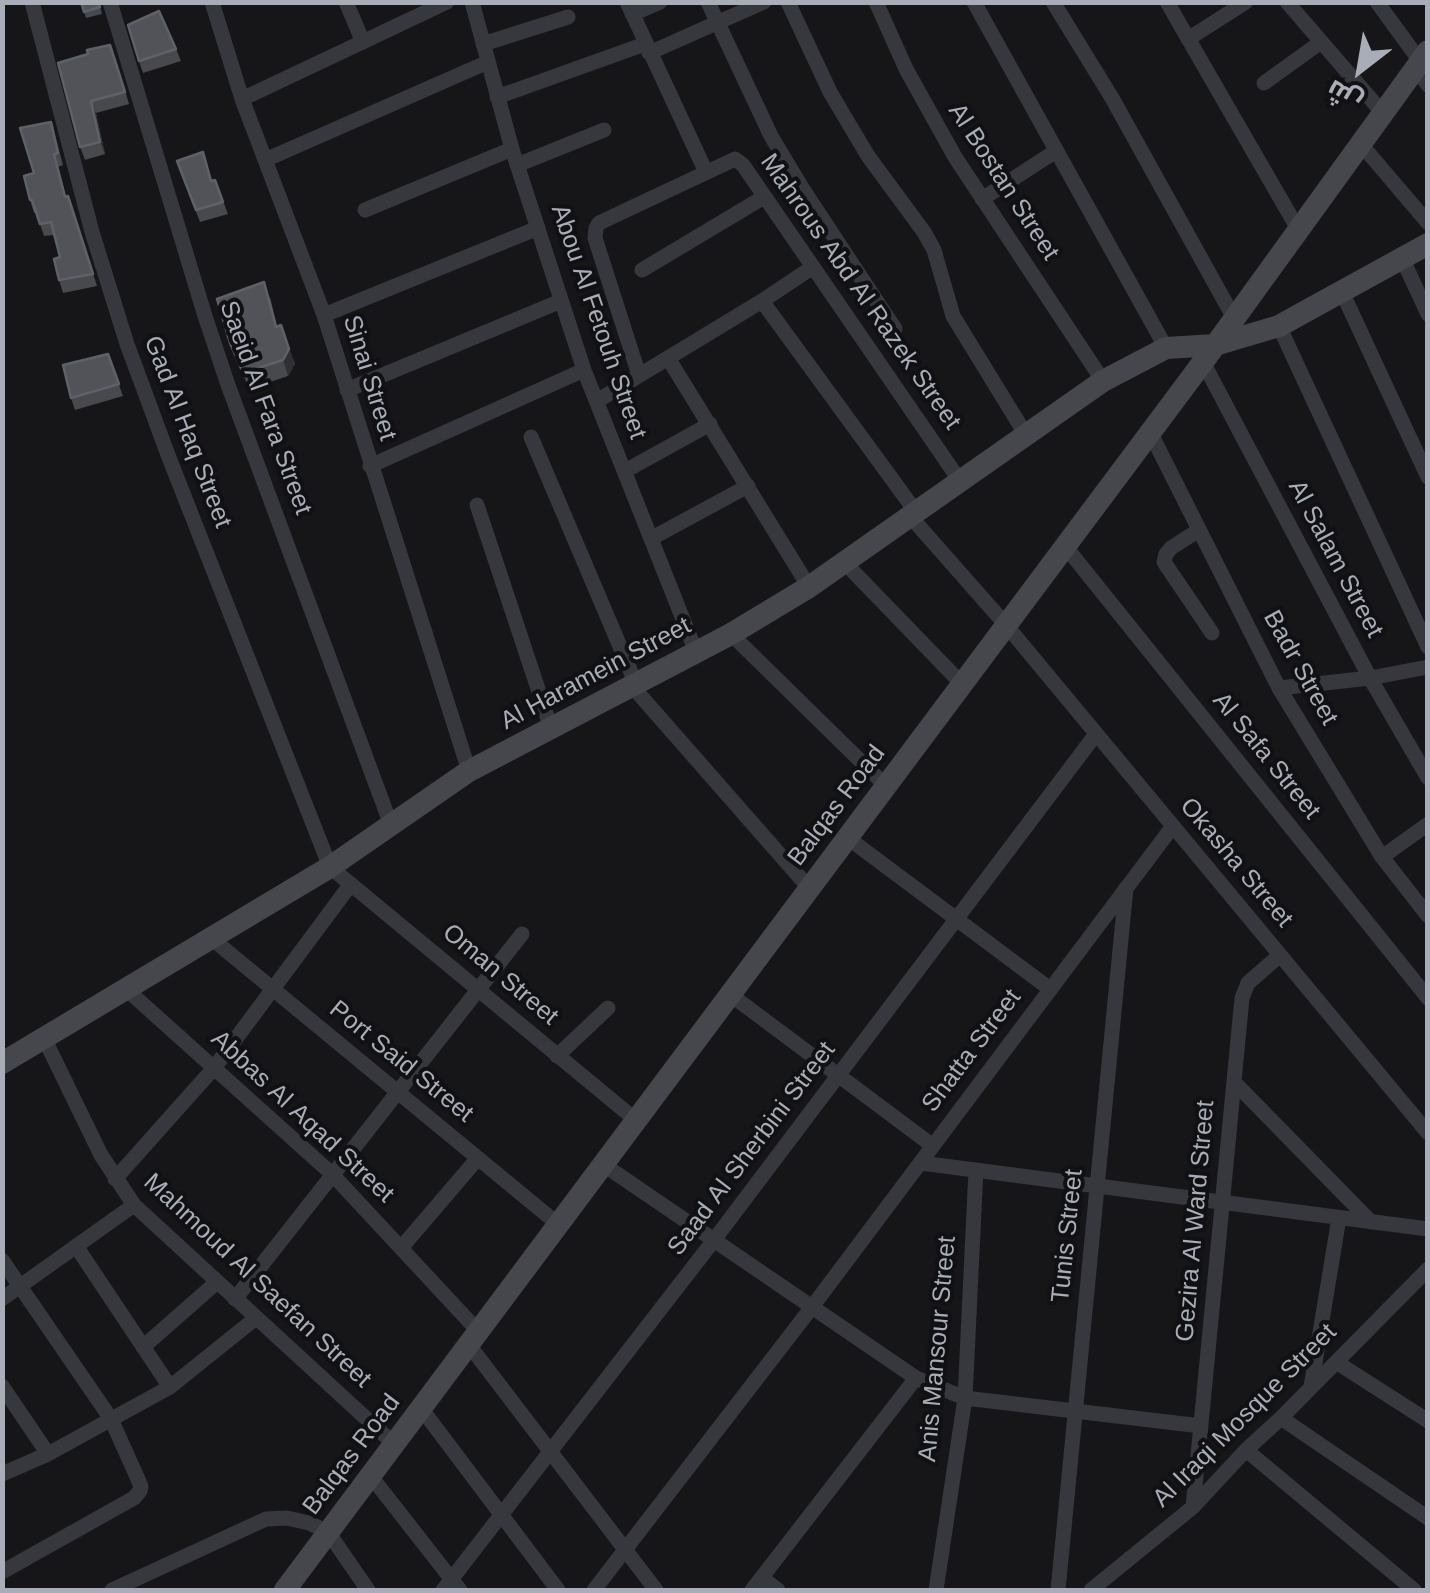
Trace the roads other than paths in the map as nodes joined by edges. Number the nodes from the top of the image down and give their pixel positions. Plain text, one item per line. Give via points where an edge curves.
1 (32, 2) edge
2 (110, 2) edge
3 (212, 2) edge
4 (346, 2) edge
5 (472, 2) edge
6 (660, 2) edge
7 (708, 2) edge
8 (764, 2) edge
9 (788, 2) edge
10 (876, 2) edge
11 (974, 2) edge
12 (1054, 2) edge
13 (1167, 2) edge
14 (1246, 2) edge
15 (1287, 2) edge
16 (1377, 2) edge
17 (442, 4) edge
18 (629, 8) edge
19 (568, 17) dead end
20 (718, 23) junction
21 (1188, 39) junction
22 (363, 42) junction
23 (1321, 42) junction
24 (483, 44) junction
25 (646, 48) junction
26 (488, 62) junction
27 (1422, 66) edge
28 (1264, 83) dead end
29 (497, 96) junction
30 (242, 99) junction
31 (1382, 112) junction
32 (604, 130) dead end
33 (1360, 143) junction
34 (1056, 152) junction
35 (514, 157) junction
36 (265, 160) junction
37 (706, 172) junction
38 (764, 197) junction
39 (982, 200) junction
40 (365, 210) dead end
41 (1428, 223) edge
42 (538, 228) junction
43 (1298, 229) junction
44 (1428, 244) edge
45 (1402, 258) junction
46 (813, 267) junction
47 (642, 270) dead end
48 (1342, 292) junction
49 (561, 301) junction
50 (762, 301) junction
51 (1428, 314) edge
52 (324, 315) junction
53 (1234, 318) junction
54 (1279, 326) junction
55 (895, 329) dead end
56 (1166, 348) junction
57 (1209, 353) junction
58 (668, 358) junction
59 (584, 370) junction
60 (639, 375) junction
61 (1104, 381) junction
62 (347, 390) junction
63 (597, 401) junction
64 (710, 424) junction
65 (1150, 432) junction
66 (1026, 435) junction
67 (531, 437) dead end
68 (370, 466) junction
69 (625, 471) junction
70 (1428, 476) edge
71 (960, 481) junction
72 (748, 486) junction
73 (477, 506) dead end
74 (913, 514) junction
75 (1199, 530) junction
76 (652, 538) junction
77 (1066, 546) junction
78 (844, 562) junction
79 (809, 587) junction
80 (1006, 625) junction
81 (1212, 633) dead end
82 (732, 634) junction
83 (1428, 647) edge
84 (696, 652) junction
85 (1428, 667) edge
86 (1370, 678) junction
87 (962, 684) junction
88 (634, 685) junction
89 (1279, 688) junction
90 (551, 728) junction
91 (1096, 734) junction
92 (469, 771) junction
93 (1428, 778) edge
94 (886, 786) junction
95 (1428, 824) edge
96 (391, 825) junction
97 (1172, 826) junction
98 (848, 838) junction
99 (1382, 857) junction
100 (330, 867) junction
101 (351, 884) junction
102 (1126, 887) junction
103 (810, 889) junction
104 (1428, 916) edge
105 (957, 920) junction
106 (522, 934) dead end
107 (210, 938) junction
108 (1280, 955) junction
109 (125, 988) junction
110 (273, 989) junction
111 (1050, 989) junction
112 (478, 990) junction
113 (732, 995) junction
114 (1428, 998) edge
115 (608, 1008) dead end
116 (44, 1038) junction
117 (558, 1056) junction
118 (2, 1063) edge
119 (214, 1068) junction
120 (839, 1075) junction
121 (1234, 1082) junction
122 (398, 1092) junction
123 (637, 1121) junction
124 (1428, 1133) edge
125 (933, 1146) junction
126 (478, 1158) junction
127 (921, 1162) junction
128 (604, 1165) junction
129 (976, 1170) junction
130 (332, 1174) junction
131 (115, 1179) junction
132 (1098, 1186) junction
133 (1223, 1202) junction
134 (134, 1205) junction
135 (1339, 1218) junction
136 (1372, 1222) junction
137 (560, 1225) junction
138 (1428, 1230) edge
139 (714, 1240) junction
140 (76, 1246) junction
141 (402, 1248) junction
142 (2, 1260) edge
143 (1428, 1270) edge
144 (216, 1282) junction
145 (21, 1286) junction
146 (2, 1299) edge
147 (234, 1299) junction
148 (812, 1307) junction
149 (256, 1318) junction
150 (474, 1339) junction
151 (143, 1347) junction
152 (1336, 1362) junction
153 (916, 1378) junction
154 (2, 1386) edge
155 (170, 1386) junction
156 (1311, 1387) junction
157 (965, 1398) junction
158 (421, 1408) junction
159 (1076, 1412) junction
160 (1280, 1418) junction
161 (111, 1419) junction
162 (1428, 1421) edge
163 (1201, 1426) junction
164 (394, 1444) junction
165 (1246, 1450) junction
166 (552, 1453) junction
167 (48, 1454) junction
168 (2, 1474) edge
169 (370, 1476) junction
170 (1193, 1507) junction
171 (501, 1514) junction
172 (1428, 1518) edge
173 (328, 1532) junction
174 (626, 1551) junction
175 (2, 1572) edge
176 (757, 1584) edge
177 (451, 1587) edge
178 (112, 1590) edge
179 (285, 1590) edge
180 (368, 1590) edge
181 (558, 1590) edge
182 (594, 1590) edge
183 (656, 1590) edge
184 (778, 1590) edge
185 (936, 1590) edge
186 (1058, 1590) edge
187 (1091, 1590) edge
188 (1414, 1590) edge

1 - 100 street, Gad Al Haq Street via 127,344
2 - 96 street, Saeid Al Fara Street via 228,384
3 - 30 street, Sinai Street
4 - 22 street
5 - 24 street, Abou Al Fetouh Street
6 - 18 street
7 - 20 street
8 - 20 street
9 - 66 street via 830,92 934,250 953,316
10 - 39 street, Al Bostan Street via 929,114
11 - 34 street
12 - 53 street
13 - 21 street
14 - 21 street
15 - 23 street
16 - 27 street
17 - 22 street
18 - 25 street
19 - 24 street
20 - 25 street
20 - 55 street via 771,136
21 - 43 street
22 - 30 street
23 - 28 street
23 - 31 street
24 - 26 street, Abou Al Fetouh Street
25 - 29 street
25 - 37 street
26 - 29 street, Abou Al Fetouh Street
26 - 36 street
27 - 31 main road, Balqas Road
29 - 35 street, Abou Al Fetouh Street
30 - 36 street, Sinai Street
31 - 33 main road, Balqas Road
32 - 35 street
33 - 41 street
33 - 43 main road, Balqas Road
34 - 39 street
34 - 56 street
35 - 40 street
35 - 42 street, Abou Al Fetouh Street
36 - 52 street, Sinai Street
37 - 38 street, Mahrous Abd Al Razek Street via 740,161
37 - 60 street, Mahrous Abd Al Razek Street via 596,228
38 - 46 street, Mahrous Abd Al Razek Street
38 - 47 street
39 - 61 street, Al Bostan Street
42 - 49 street, Abou Al Fetouh Street
42 - 52 street
43 - 53 main road, Balqas Road
44 - 45 main road, Al Haramein Street
45 - 48 main road, Al Haramein Street
45 - 51 street
46 - 50 street
46 - 71 street, Mahrous Abd Al Razek Street
48 - 54 main road, Al Haramein Street
48 - 70 street
49 - 59 street, Abou Al Fetouh Street
49 - 62 street
50 - 58 street
50 - 74 street, Okasha Street
52 - 62 street, Sinai Street
53 - 57 main road, Balqas Road
54 - 57 main road, Al Haramein Street
54 - 83 street
56 - 57 main road, Al Haramein Street
56 - 61 main road, Al Haramein Street
57 - 65 main road, Balqas Road
57 - 86 street, Al Salam Street
58 - 60 street
58 - 64 street
59 - 63 street, Abou Al Fetouh Street
59 - 68 street
60 - 63 street
61 - 66 main road, Al Haramein Street
62 - 68 street, Sinai Street
63 - 69 street, Abou Al Fetouh Street
64 - 69 street
64 - 72 street
65 - 75 street, Badr Street
65 - 77 main road, Balqas Road
66 - 71 main road, Al Haramein Street
67 - 88 street
68 - 92 street, Sinai Street
69 - 76 street, Abou Al Fetouh Street
71 - 74 main road, Al Haramein Street
72 - 76 street
72 - 79 street
73 - 90 street
74 - 78 main road, Al Haramein Street
74 - 80 street, Okasha Street
75 - 81 street via 1171,548 1164,562
75 - 89 street, Badr Street
76 - 84 street, Abou Al Fetouh Street
77 - 80 main road, Balqas Road
77 - 114 street, Al Safa Street
78 - 79 main road, Al Haramein Street
78 - 87 street
79 - 82 main road, Al Haramein Street
80 - 87 main road, Balqas Road
80 - 91 street, Okasha Street
82 - 84 main road, Al Haramein Street
82 - 94 street
84 - 88 main road, Al Haramein Street
85 - 86 street
86 - 89 street
86 - 93 street, Al Salam Street
87 - 94 main road, Balqas Road
88 - 90 main road, Al Haramein Street
88 - 103 street
89 - 99 street, Badr Street
90 - 92 main road, Al Haramein Street
91 - 97 street, Okasha Street
91 - 105 street, Saad Al Sherbini Street
92 - 96 main road, Al Haramein Street
94 - 98 main road, Balqas Road
95 - 99 street
96 - 100 main road, Al Haramein Street
97 - 102 street, Shatta Street
97 - 108 street, Okasha Street
98 - 103 main road, Balqas Road
98 - 105 street
99 - 104 street, Badr Street
100 - 101 street, Oman Street
100 - 107 main road, Al Haramein Street
101 - 110 street
101 - 112 street, Oman Street
102 - 111 street, Shatta Street
102 - 132 street, Tunis Street
103 - 113 main road, Balqas Road
105 - 111 street
105 - 120 street, Saad Al Sherbini Street
106 - 112 street
107 - 109 main road, Al Haramein Street
107 - 110 street, Port Said Street
108 - 121 street, Gezira Al Ward Street via 1243,993
108 - 124 street, Okasha Street
109 - 116 main road, Al Haramein Street
109 - 119 street, Abbas Al Aqad Street
110 - 119 street
110 - 122 street, Port Said Street
111 - 125 street, Shatta Street
112 - 117 street, Oman Street
112 - 122 street
113 - 120 street
113 - 123 main road, Balqas Road
115 - 117 street
116 - 118 main road, Al Haramein Street
116 - 131 street, Mahmoud Al Saefan Street
117 - 123 street, Oman Street
119 - 130 street, Abbas Al Aqad Street
119 - 131 street
120 - 125 street
120 - 139 street, Saad Al Sherbini Street
121 - 133 street, Gezira Al Ward Street
121 - 136 street
122 - 126 street, Port Said Street
122 - 130 street
123 - 128 main road, Balqas Road
125 - 127 street, Shatta Street
126 - 137 street, Port Said Street
126 - 141 street
127 - 129 street
127 - 148 street, Shatta Street
128 - 137 main road, Balqas Road
128 - 139 street
129 - 132 street
129 - 157 street, Anis Mansour Street
130 - 141 street, Abbas Al Aqad Street
130 - 147 street
131 - 134 street, Mahmoud Al Saefan Street
132 - 133 street
132 - 159 street, Tunis Street
133 - 135 street
133 - 163 street, Gezira Al Ward Street
134 - 140 street
134 - 144 street, Mahmoud Al Saefan Street
135 - 136 street
135 - 156 street
136 - 138 street
137 - 150 main road, Balqas Road
139 - 148 street
139 - 166 street, Saad Al Sherbini Street
140 - 145 street
140 - 151 street
141 - 150 street, Abbas Al Aqad Street
142 - 145 street
143 - 152 street, Al Iraqi Mosque Street
144 - 147 street, Mahmoud Al Saefan Street
144 - 151 street
145 - 146 street
145 - 161 street
147 - 149 street, Mahmoud Al Saefan Street
148 - 153 street
148 - 174 street, Shatta Street
149 - 155 street
149 - 164 street, Mahmoud Al Saefan Street
150 - 158 main road, Balqas Road
150 - 166 street, Abbas Al Aqad Street
151 - 155 street
152 - 156 street, Al Iraqi Mosque Street
152 - 162 street
153 - 157 street
153 - 176 street
154 - 167 street
155 - 161 street
156 - 160 street, Al Iraqi Mosque Street
157 - 159 street
157 - 185 street, Anis Mansour Street
158 - 164 main road, Balqas Road
158 - 171 street
159 - 163 street
159 - 186 street, Tunis Street
160 - 165 street, Al Iraqi Mosque Street
160 - 172 street
161 - 167 street
161 - 175 street via 139,1480 137,1496
163 - 170 street, Gezira Al Ward Street
164 - 169 main road, Balqas Road
165 - 170 street, Al Iraqi Mosque Street
165 - 188 street
166 - 171 street, Saad Al Sherbini Street
166 - 174 street, Abbas Al Aqad Street
167 - 168 street
169 - 173 main road, Balqas Road
169 - 177 street
170 - 187 street, Al Iraqi Mosque Street
171 - 177 street, Saad Al Sherbini Street
171 - 181 street
173 - 178 street via 266,1518
173 - 179 main road, Balqas Road
173 - 180 street
174 - 182 street, Shatta Street
174 - 183 street, Abbas Al Aqad Street
176 - 184 street

